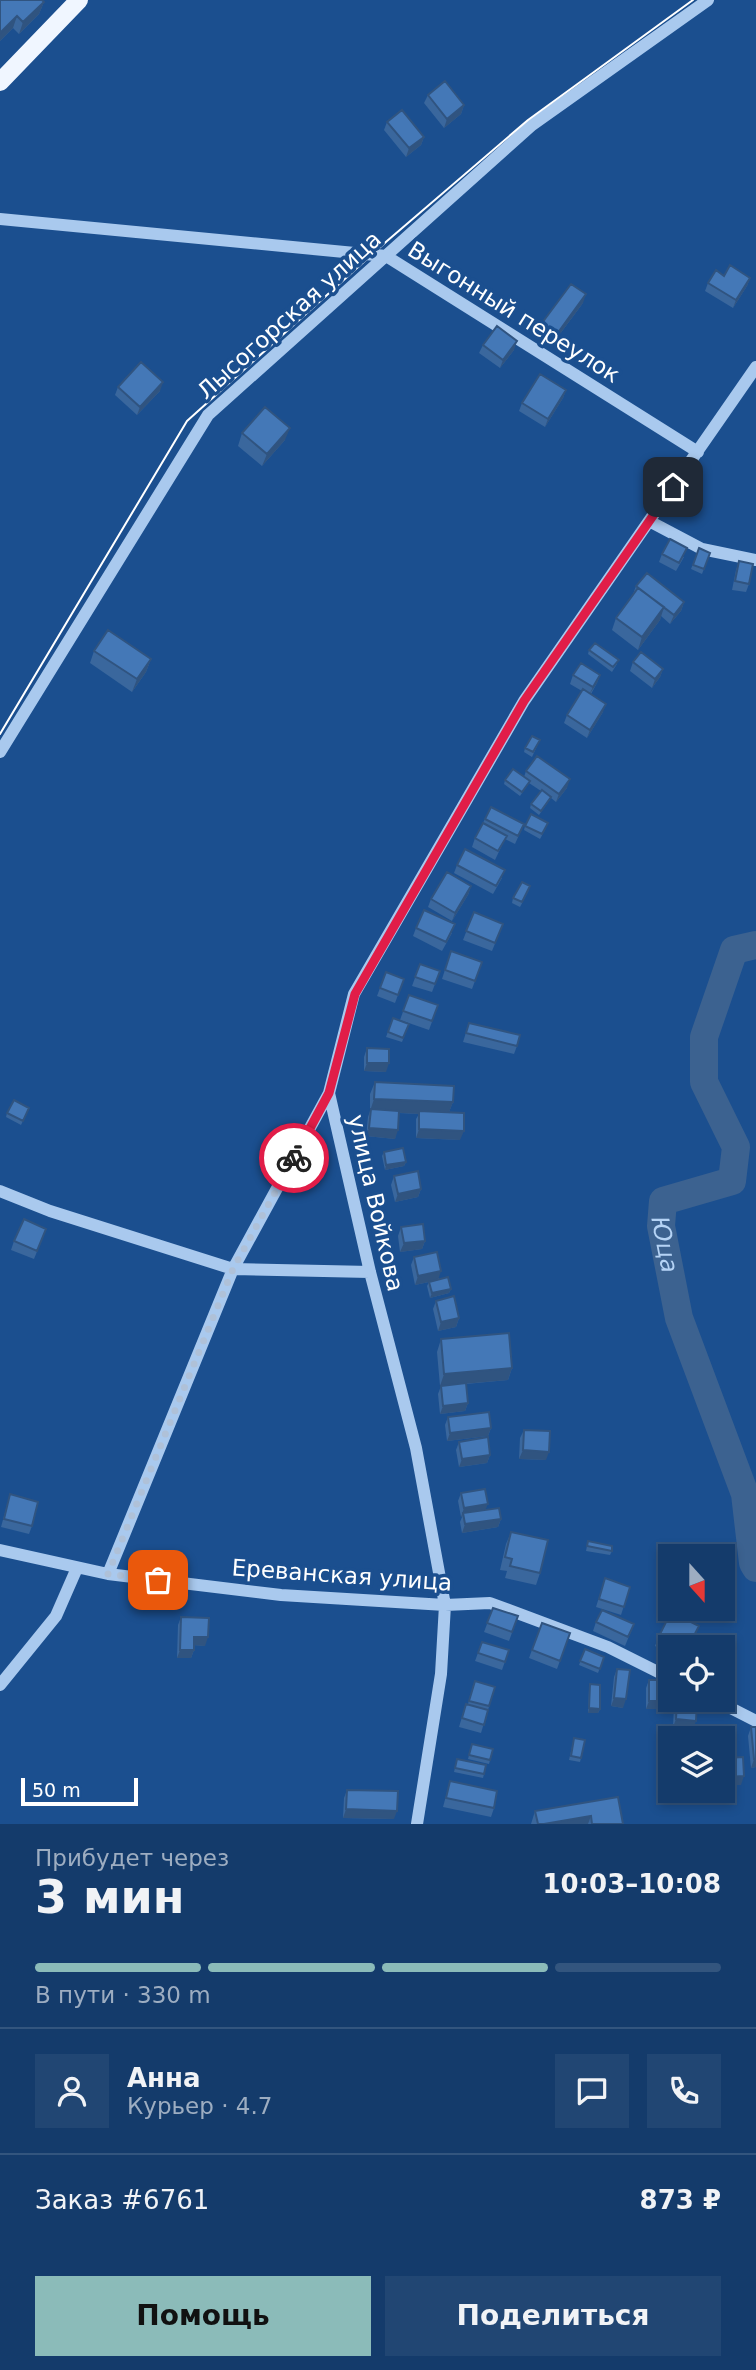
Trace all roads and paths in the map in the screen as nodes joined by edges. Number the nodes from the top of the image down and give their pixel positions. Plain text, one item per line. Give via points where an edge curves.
1 (79, 0) edge
2 (708, 0) edge
3 (0, 82) edge
4 (0, 219) edge
5 (386, 256) junction
6 (756, 367) edge
7 (698, 452) junction
8 (649, 521) junction
9 (756, 560) edge
10 (0, 752) edge
11 (329, 1093) junction
12 (0, 1191) edge
13 (233, 1269) junction
14 (370, 1272) junction
15 (0, 1550) edge
16 (77, 1568) junction
17 (108, 1574) junction
18 (445, 1605) junction
19 (658, 1672) edge
20 (0, 1685) edge
21 (735, 1710) edge
22 (756, 1721) edge
23 (417, 1824) edge

1 - 3 main road
2 - 5 street, Лысогорская улица via 532,125
4 - 5 street, Выгонный переулок
5 - 7 street, Выгонный переулок
5 - 10 street, Лысогорская улица via 208,415
6 - 7 street, улица Войкова
7 - 8 street, улица Войкова
8 - 9 street via 702,549
8 - 11 street, улица Войкова via 524,701 355,994
11 - 13 street
11 - 14 street, улица Войкова
12 - 13 street
13 - 14 street
13 - 17 street
14 - 18 street, улица Войкова via 416,1448
15 - 16 street, Ереванская улица
16 - 17 street, Ереванская улица
16 - 20 street via 56,1616
17 - 18 street, Ереванская улица via 281,1595
18 - 19 street, Ереванская улица via 490,1603 608,1647
18 - 23 street, улица Войкова via 441,1674
21 - 22 street

